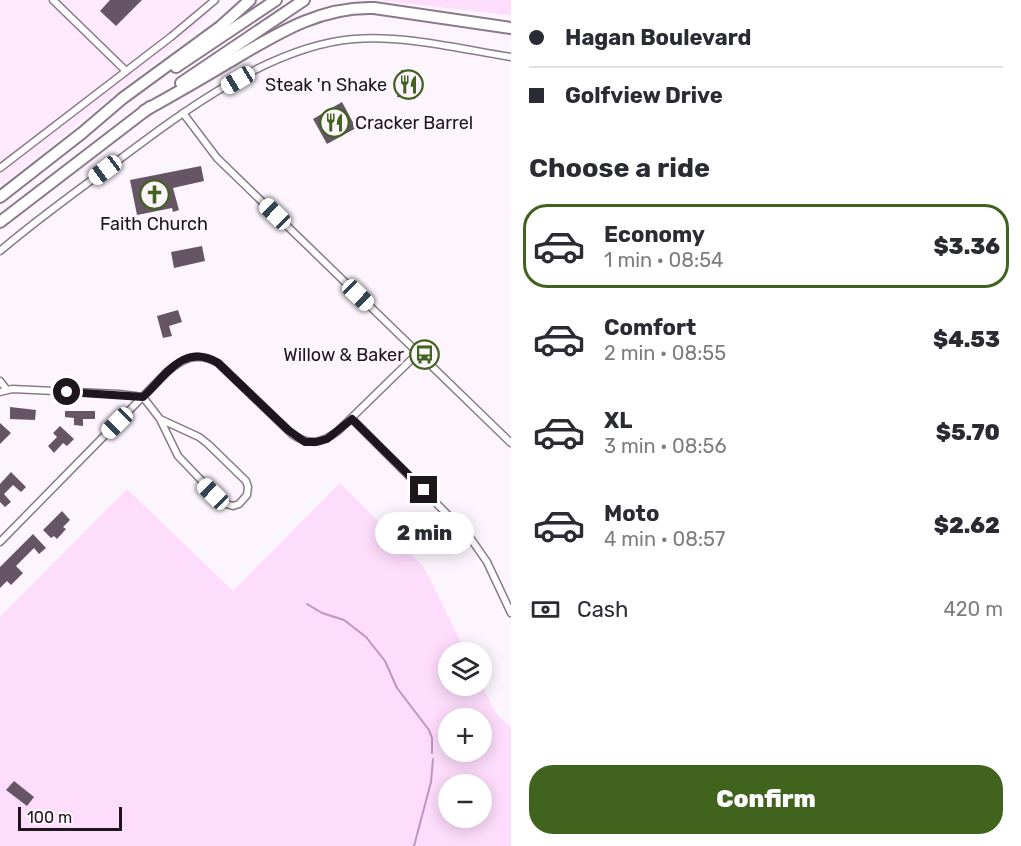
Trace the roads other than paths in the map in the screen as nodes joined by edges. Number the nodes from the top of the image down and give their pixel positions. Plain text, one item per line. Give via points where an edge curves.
1 (53, 0) edge
2 (214, 0) edge
3 (250, 0) edge
4 (276, 0) edge
5 (304, 0) edge
6 (511, 28) edge
7 (511, 57) edge
8 (126, 70) junction
9 (144, 111) junction
10 (183, 113) junction
11 (82, 133) junction
12 (0, 168) edge
13 (0, 197) edge
14 (0, 222) edge
15 (0, 251) edge
16 (418, 353) junction
17 (0, 381) edge
18 (4, 391) edge
19 (143, 397) junction
20 (160, 419) junction
21 (352, 419) junction
22 (511, 443) edge
23 (0, 542) edge
24 (511, 613) edge

1 - 8 street
2 - 8 street
3 - 11 highway
4 - 11 highway
5 - 9 highway
6 - 9 highway via 374,8 329,12 298,22
7 - 10 street via 387,38 332,42 276,59
8 - 12 street
9 - 14 highway
10 - 15 street
10 - 16 street via 217,158
11 - 13 highway
16 - 21 street
16 - 22 street
17 - 18 street
18 - 19 street
19 - 20 street
19 - 21 street via 176,364 191,357 204,357 218,363 305,442 327,439
19 - 23 street
20 - 20 street via 178,456 210,491 230,507 245,499 246,482 208,444
21 - 24 street via 469,536 487,562

